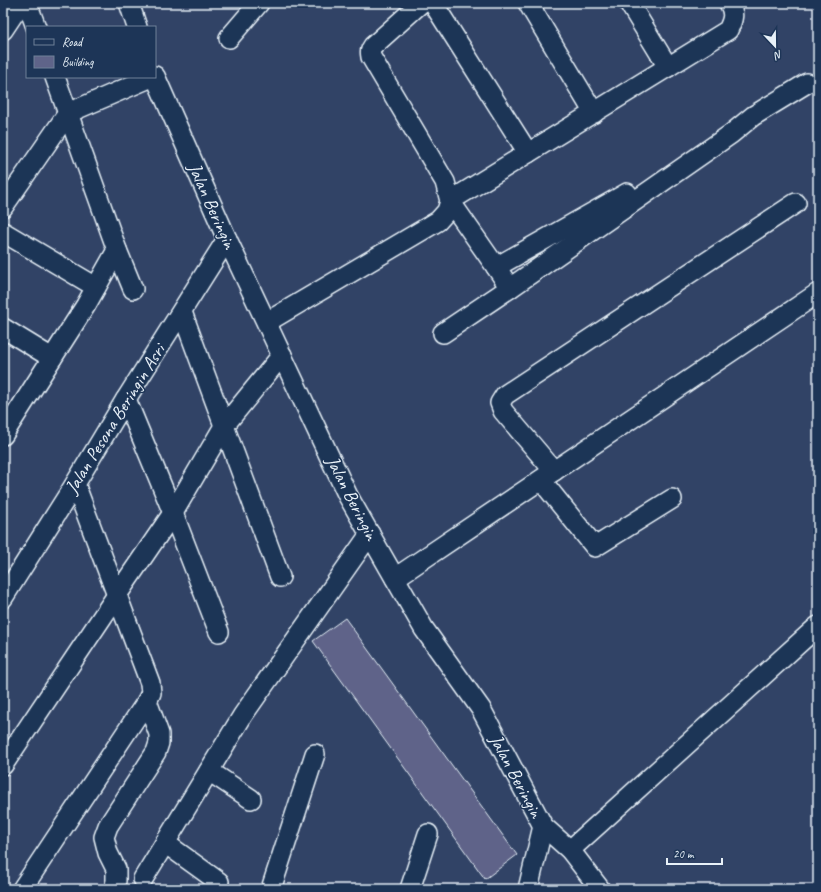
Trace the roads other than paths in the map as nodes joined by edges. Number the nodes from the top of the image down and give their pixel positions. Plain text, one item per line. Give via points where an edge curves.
1 (21, 3) edge
2 (27, 3) edge
3 (129, 3) edge
4 (258, 3) edge
5 (421, 3) edge
6 (433, 3) edge
7 (528, 3) edge
8 (629, 3) edge
9 (729, 3) edge
10 (36, 26) edge
11 (138, 26) edge
12 (3, 30) edge
13 (229, 38) dead end
14 (668, 67) junction
15 (55, 78) edge
16 (150, 78) edge
17 (156, 78) edge
18 (807, 83) dead end
19 (68, 113) junction
20 (594, 113) junction
21 (731, 134) junction
22 (528, 153) junction
23 (450, 200) junction
24 (796, 203) dead end
25 (3, 207) edge
26 (3, 232) edge
27 (227, 239) junction
28 (117, 250) junction
29 (496, 267) junction
30 (96, 287) junction
31 (133, 288) dead end
32 (510, 288) junction
33 (818, 293) edge
34 (182, 312) junction
35 (267, 322) junction
36 (3, 328) edge
37 (443, 334) dead end
38 (282, 355) junction
39 (52, 358) junction
40 (126, 399) junction
41 (224, 426) junction
42 (4, 432) edge
43 (547, 475) junction
44 (75, 484) junction
45 (672, 499) dead end
46 (173, 512) junction
47 (370, 534) junction
48 (280, 577) dead end
49 (395, 578) junction
50 (117, 595) junction
51 (3, 598) edge
52 (818, 626) edge
53 (219, 632) dead end
54 (147, 701) junction
55 (315, 754) dead end
56 (3, 765) edge
57 (209, 771) junction
58 (251, 799) dead end
59 (543, 826) junction
60 (428, 834) dead end
61 (164, 843) junction
62 (570, 850) junction
63 (143, 879) dead end
64 (219, 882) dead end
65 (22, 889) edge
66 (114, 889) edge
67 (271, 889) edge
68 (410, 889) edge
69 (528, 889) edge
70 (600, 889) edge

1 - 12 street
2 - 10 street
3 - 11 street
4 - 13 street
5 - 23 street via 373,46 370,53 445,182
6 - 22 street
7 - 20 street
8 - 14 street
9 - 14 street via 733,16 728,30
14 - 20 street
15 - 19 street
16 - 19 street
17 - 27 street, Jalan Beringin
18 - 21 street via 753,116
19 - 25 street
19 - 28 street
20 - 22 street
21 - 29 street
21 - 32 street
22 - 23 street
23 - 29 street
23 - 35 street via 447,211 438,221
24 - 43 street via 505,395 500,403 503,411
26 - 30 street
27 - 34 street, Jalan Pesona Beringin Asri
27 - 35 street, Jalan Beringin
28 - 30 street
28 - 31 street
29 - 32 street
30 - 39 street
32 - 37 street
33 - 43 street
34 - 40 street, Jalan Pesona Beringin Asri
34 - 41 street
35 - 38 street, Jalan Beringin
36 - 39 street
38 - 41 street
38 - 47 street, Jalan Beringin via 348,496
39 - 42 street
40 - 44 street, Jalan Pesona Beringin Asri
40 - 46 street
41 - 46 street
41 - 48 street
43 - 45 street via 595,547
43 - 49 street
44 - 50 street
44 - 51 street, Jalan Pesona Beringin Asri
46 - 50 street
46 - 53 street
47 - 49 street, Jalan Beringin
47 - 57 street via 243,715
49 - 59 street, Jalan Beringin via 424,629 481,709
50 - 54 street via 150,683 151,694
50 - 56 street
52 - 62 street
54 - 65 street
54 - 66 street via 160,743 108,826 104,837 116,869
55 - 67 street
57 - 58 street
57 - 61 street
59 - 62 street, Jalan Beringin
59 - 69 street
60 - 68 street
61 - 63 street
61 - 64 street
62 - 70 street, Jalan Beringin

